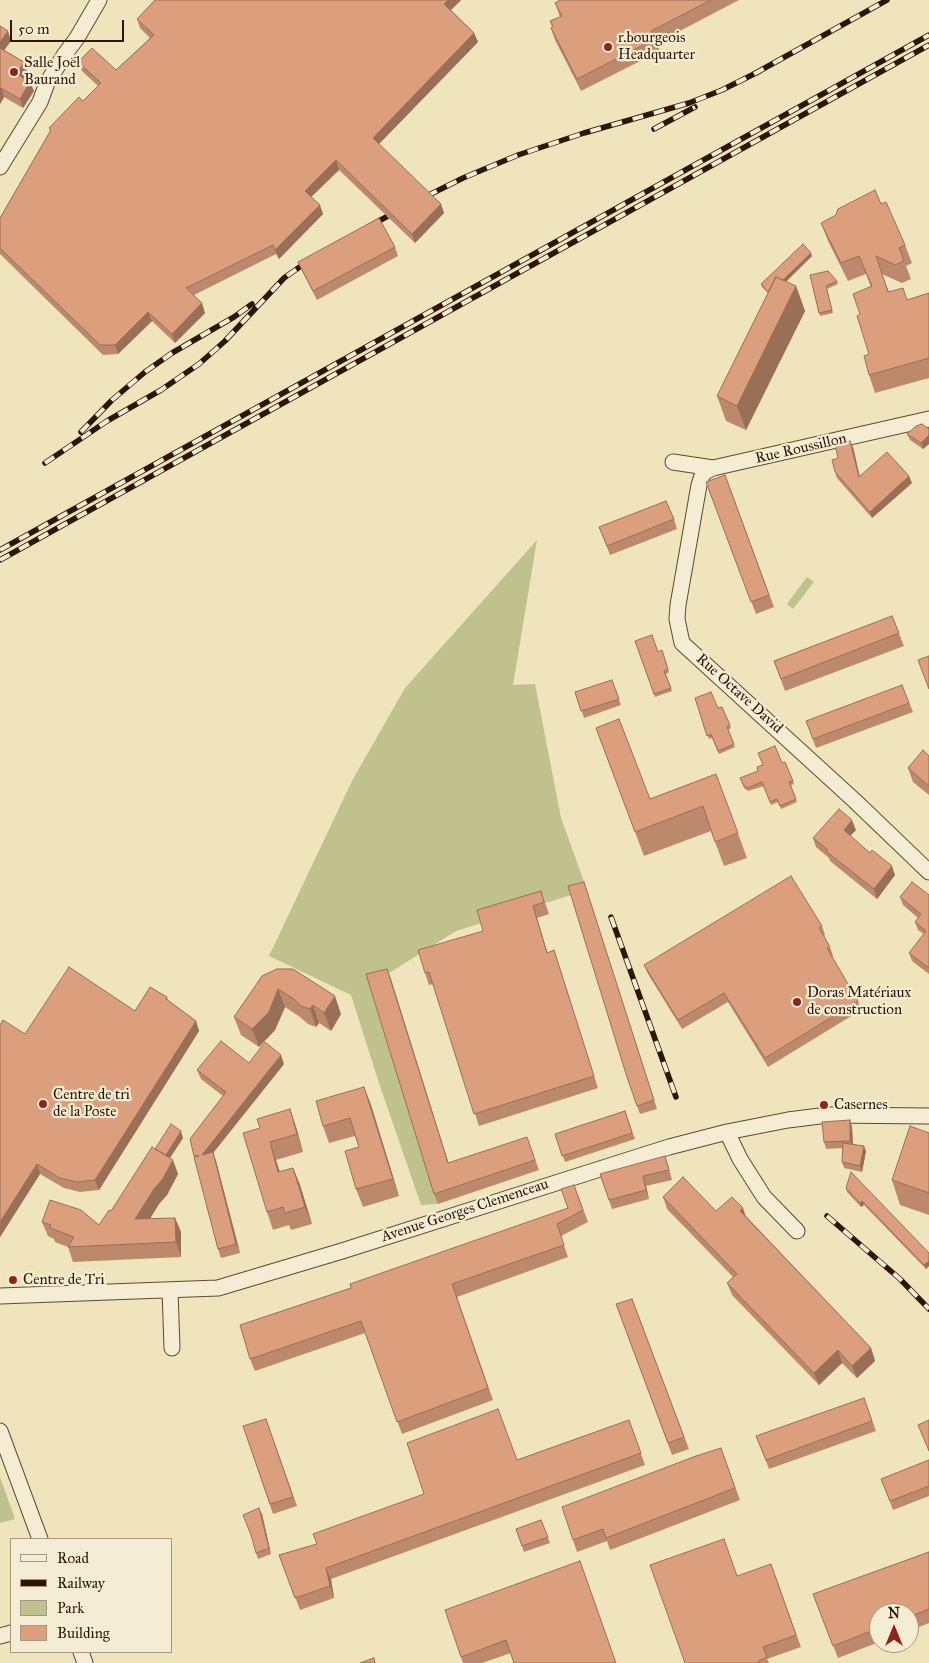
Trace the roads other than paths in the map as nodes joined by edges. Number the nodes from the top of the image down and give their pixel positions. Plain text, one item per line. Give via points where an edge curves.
1 (99, 0) edge
2 (0, 167) edge
3 (929, 419) edge
4 (673, 462) dead end
5 (713, 468) junction
6 (929, 872) edge
7 (929, 1116) edge
8 (727, 1132) junction
9 (797, 1231) dead end
10 (170, 1290) junction
11 (0, 1296) edge
12 (172, 1348) dead end
13 (0, 1431) edge
14 (40, 1538) edge

1 - 2 street via 64,54 40,102
3 - 5 street, Rue Roussillon
4 - 5 street, Rue Roussillon
5 - 6 street, Rue Octave David via 703,473 699,485 678,605 677,620 682,643
7 - 8 street, Avenue Georges Clemenceau via 828,1115
8 - 9 street via 764,1197
8 - 10 street, Avenue Georges Clemenceau via 218,1288
10 - 11 street, Avenue Georges Clemenceau
10 - 12 street
13 - 14 street

